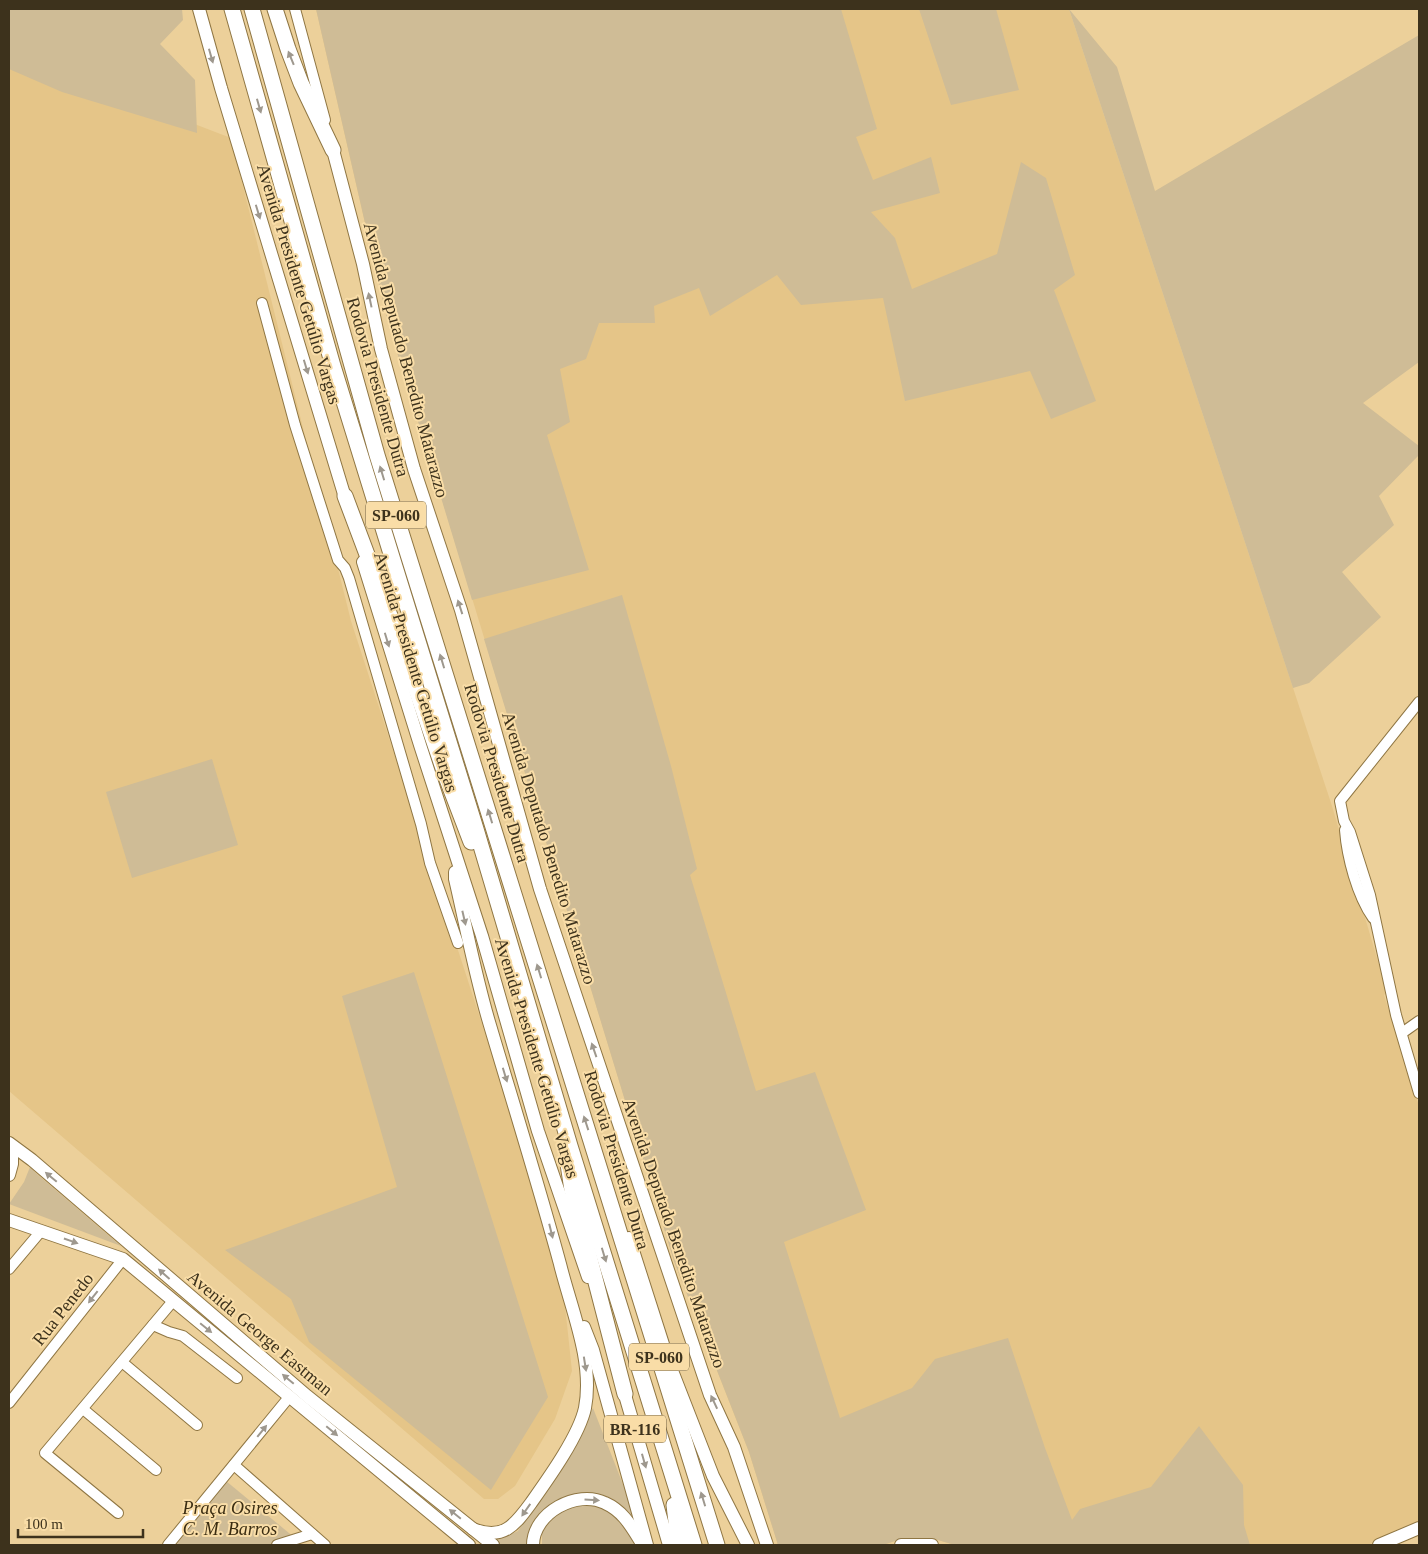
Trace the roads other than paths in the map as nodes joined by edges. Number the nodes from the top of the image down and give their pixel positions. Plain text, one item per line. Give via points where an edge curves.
1 (199, 9) edge
2 (232, 9) edge
3 (252, 9) edge
4 (275, 9) edge
5 (295, 9) edge
6 (333, 150) junction
7 (262, 303) dead end
8 (345, 496) junction
9 (1419, 702) edge
10 (455, 853) junction
11 (501, 917) junction
12 (458, 943) dead end
13 (1419, 1020) edge
14 (1402, 1033) junction
15 (1419, 1093) edge
16 (559, 1108) junction
17 (11, 1145) edge
18 (601, 1169) junction
19 (9, 1175) edge
20 (9, 1220) edge
21 (41, 1231) junction
22 (123, 1259) junction
23 (560, 1266) junction
24 (9, 1269) edge
25 (172, 1301) junction
26 (153, 1325) junction
27 (122, 1362) junction
28 (237, 1378) dead end
29 (624, 1394) junction
30 (290, 1396) junction
31 (9, 1403) edge
32 (83, 1409) junction
33 (197, 1425) dead end
34 (234, 1465) junction
35 (156, 1470) dead end
36 (671, 1472) junction
37 (118, 1513) dead end
38 (474, 1528) junction
39 (1419, 1528) edge
40 (312, 1534) junction
41 (168, 1545) edge
42 (277, 1545) edge
43 (326, 1545) edge
44 (469, 1545) edge
45 (493, 1545) edge
46 (534, 1545) edge
47 (645, 1545) edge
48 (669, 1545) edge
49 (682, 1545) edge
50 (694, 1545) edge
51 (717, 1545) edge
52 (748, 1545) edge
53 (768, 1545) edge
54 (901, 1545) edge
55 (932, 1545) edge
56 (1379, 1545) edge

1 -> 8 main road, Avenida Presidente Getúlio Vargas via 223,98
2 -> 11 highway, Rodovia Presidente Dutra / SP-060 via 333,366
18 -> 3 highway, Rodovia Presidente Dutra / SP-060 via 377,455
6 -> 4 highway via 301,83
5 - 6 street
53 -> 6 main road, Avenida Deputado Benedito Matarazzo via 734,1447 710,1395 540,890 461,610 414,469
7 - 12 street via 295,425 338,560 349,578 430,863
8 -> 10 main road, Avenida Presidente Getúlio Vargas via 366,573
8 - 11 highway via 461,818
9 - 14 street via 1340,801 1360,877 1376,922
10 -> 23 main road via 455,879 488,1019
10 - 29 main road, Avenida Presidente Getúlio Vargas / BR-116 via 538,1131 601,1314
11 - 16 highway, Rodovia Presidente Dutra / SP-060
13 - 14 street
14 - 15 street
16 - 29 highway via 572,1190
16 -> 36 highway, Rodovia Presidente Dutra / SP-060
17 - 19 main road
38 -> 17 main road, Avenida George Eastman via 307,1396
51 -> 18 highway, Rodovia Presidente Dutra / SP-060
18 - 52 main road, BR-116 via 630,1241 669,1363 713,1476
20 - 21 main road, Avenida George Eastman
21 -> 22 main road, Avenida George Eastman
21 - 24 street
22 - 25 main road, Avenida George Eastman
22 -> 31 street, Rua Penedo
23 -> 38 main road via 577,1321 586,1369 585,1409 576,1432 549,1478 519,1519 502,1532 488,1534
23 - 47 main road via 593,1350
25 - 26 street
25 -> 30 main road, Avenida George Eastman
26 - 27 street
26 - 28 street via 183,1336
27 - 32 street
27 - 33 street
29 -> 48 main road, BR-116
34 -> 30 street
30 -> 44 main road, Avenida George Eastman
32 - 35 street
32 - 37 street via 45,1453
34 - 40 street
34 - 41 street
36 - 49 highway via 677,1530
36 - 50 highway, Rodovia Presidente Dutra / SP-060
38 - 45 main road, Avenida George Eastman
39 - 56 main road
40 - 42 street
40 - 43 street
46 -> 47 main road via 536,1530 550,1512 573,1501 595,1499 624,1514
54 - 55 main road

